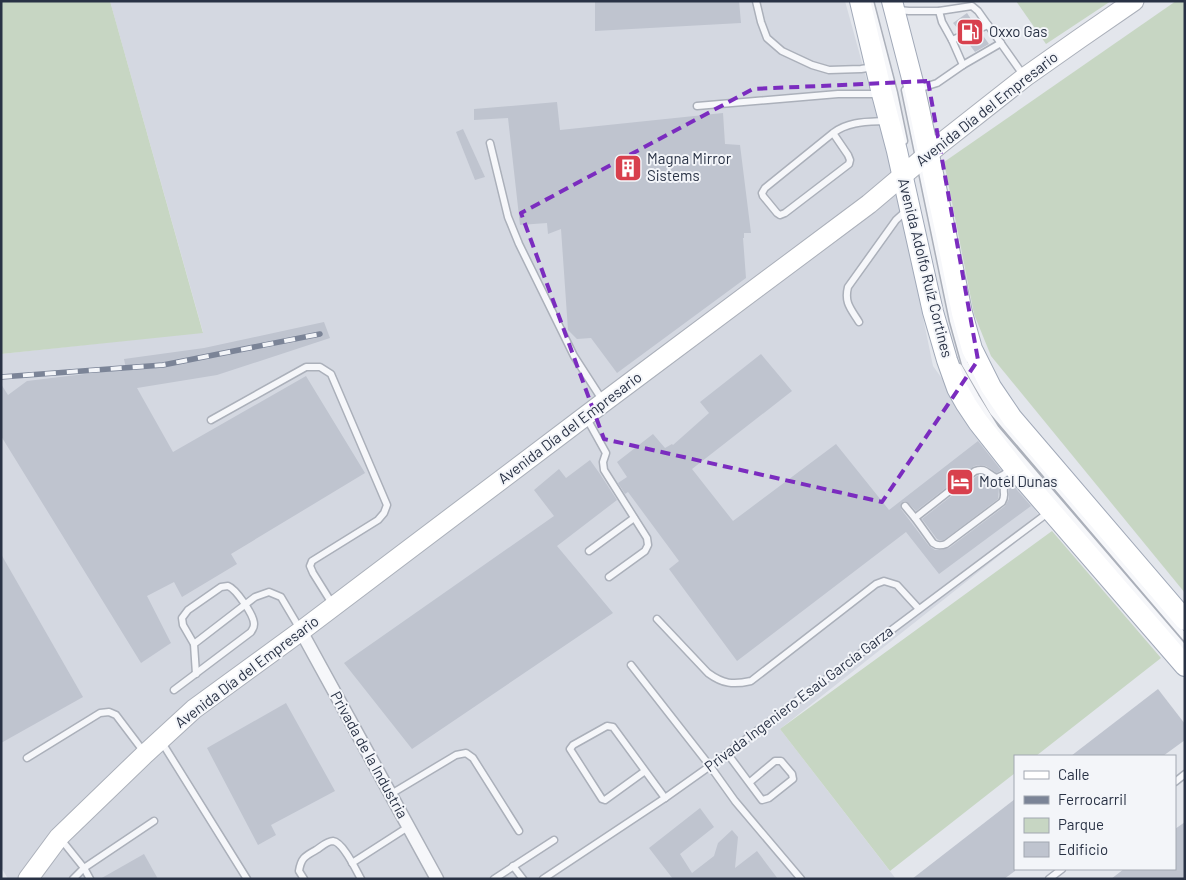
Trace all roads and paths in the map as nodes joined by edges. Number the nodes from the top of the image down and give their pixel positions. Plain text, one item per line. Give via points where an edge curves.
1 (756, 1) edge
2 (860, 1) edge
3 (870, 1) edge
4 (1134, 1) edge
5 (893, 5) edge
6 (939, 11) junction
7 (988, 25) junction
8 (952, 40) junction
9 (1001, 44) junction
10 (963, 65) junction
11 (876, 66) junction
12 (1025, 78) junction
13 (909, 86) junction
14 (882, 94) junction
15 (697, 106) dead end
16 (890, 121) junction
17 (833, 132) junction
18 (490, 144) dead end
19 (913, 164) junction
20 (910, 207) junction
21 (859, 322) dead end
22 (954, 354) dead end
23 (604, 402) junction
24 (586, 416) junction
25 (211, 420) dead end
26 (1016, 471) junction
27 (905, 506) dead end
28 (1050, 511) junction
29 (634, 518) junction
30 (915, 518) junction
31 (589, 551) dead end
32 (610, 577) dead end
33 (245, 604) junction
34 (334, 606) junction
35 (919, 609) junction
36 (657, 619) dead end
37 (1185, 620) edge
38 (301, 631) junction
39 (1185, 637) edge
40 (194, 644) junction
41 (1185, 649) edge
42 (631, 665) dead end
43 (1185, 666) edge
44 (196, 674) junction
45 (174, 690) dead end
46 (160, 740) junction
47 (727, 753) junction
48 (146, 754) junction
49 (27, 758) dead end
50 (710, 766) junction
51 (645, 771) junction
52 (750, 782) junction
53 (391, 794) junction
54 (665, 798) junction
55 (154, 821) dead end
56 (408, 827) junction
57 (519, 831) dead end
58 (59, 837) junction
59 (554, 840) dead end
60 (352, 863) junction
61 (514, 866) junction
62 (84, 868) junction
63 (1061, 870) edge
64 (28, 879) edge
65 (73, 879) edge
66 (90, 879) edge
67 (247, 879) edge
68 (304, 879) edge
69 (361, 879) edge
70 (437, 879) edge
71 (494, 879) edge
72 (522, 879) edge
73 (543, 879) edge
74 (800, 879) edge
75 (1049, 879) edge

1 - 11 lane via 767,38 782,50 812,66 829,70
2 - 11 main road, Avenida Adolfo Ruíz Cortines
3 - 19 lane
4 - 12 street, Avenida Día del Empresario
5 - 6 lane via 909,11
5 - 13 main road, Avenida Adolfo Ruíz Cortines
6 - 7 lane via 972,6
6 - 8 lane
7 - 8 lane
7 - 9 lane
8 - 10 lane
9 - 10 lane
9 - 12 lane
10 - 13 lane via 937,82
11 - 14 main road, Avenida Adolfo Ruíz Cortines
12 - 19 street, Avenida Día del Empresario
13 - 19 main road, Avenida Adolfo Ruíz Cortines
14 - 15 lane via 838,94
14 - 16 main road, Avenida Adolfo Ruíz Cortines
16 - 17 lane via 841,126
16 - 19 main road, Avenida Adolfo Ruíz Cortines
17 - 17 lane via 763,191 780,215 849,164 848,155
18 - 23 lane via 518,244 574,356
19 - 20 main road, Avenida Adolfo Ruíz Cortines
19 - 23 street, Avenida Día del Empresario via 869,204
19 - 37 main road, Avenida Adolfo Ruíz Cortines via 972,349 991,387 1012,418
19 - 39 lane via 965,364 976,385 993,412
20 - 21 lane via 896,220 848,287 848,304
20 - 26 main road, Avenida Adolfo Ruíz Cortines via 933,312 957,388 978,422
22 - 41 lane via 996,429
23 - 24 street, Avenida Día del Empresario
24 - 29 lane via 606,453 604,470
24 - 34 street, Avenida Día del Empresario
25 - 34 lane via 306,367 320,367 331,374 387,505 378,520 312,561 313,573
26 - 28 main road, Avenida Adolfo Ruíz Cortines
26 - 30 lane via 997,478 983,470 975,471
26 - 30 lane via 1006,484 1002,502 946,544 933,543
27 - 30 lane
28 - 35 lane, Privada Ingeniero Esaú García Garza
28 - 43 main road, Avenida Adolfo Ruíz Cortines
29 - 31 lane
29 - 32 lane via 648,545 645,551
33 - 38 lane via 255,596 269,592 281,597
33 - 40 lane
33 - 40 lane via 228,586 221,587 188,610 182,618 182,625
33 - 44 lane via 254,621 252,632
34 - 38 street, Avenida Día del Empresario
35 - 36 lane via 897,584 884,581 876,584 751,681 738,684 717,680 708,674
35 - 47 lane, Privada Ingeniero Esaú García Garza
38 - 46 street, Avenida Día del Empresario via 194,709
38 - 53 street, Privada de la Industria
40 - 44 lane
42 - 50 lane
44 - 45 lane
46 - 48 street, Avenida Día del Empresario
46 - 67 lane
47 - 50 lane, Privada Ingeniero Esaú García Garza
47 - 52 lane
48 - 49 lane via 116,715 109,712 100,713
48 - 58 street, Avenida Día del Empresario
50 - 54 lane, Privada Ingeniero Esaú García Garza
50 - 74 lane
51 - 51 lane via 613,726 607,726 570,749 605,800
51 - 54 lane
52 - 52 lane via 762,800 793,779 782,761 775,761
53 - 56 street, Privada de la Industria
53 - 57 lane via 456,755 466,753 473,758
54 - 73 lane, Privada Ingeniero Esaú García Garza
55 - 62 lane
56 - 60 lane
56 - 70 street, Privada de la Industria
58 - 62 lane
58 - 64 street, Avenida Día del Empresario
59 - 61 lane
60 - 68 lane via 342,846 331,841 306,855 301,862 299,871
60 - 69 lane
61 - 71 lane
61 - 72 lane
62 - 65 lane
62 - 66 lane
63 - 75 lane

